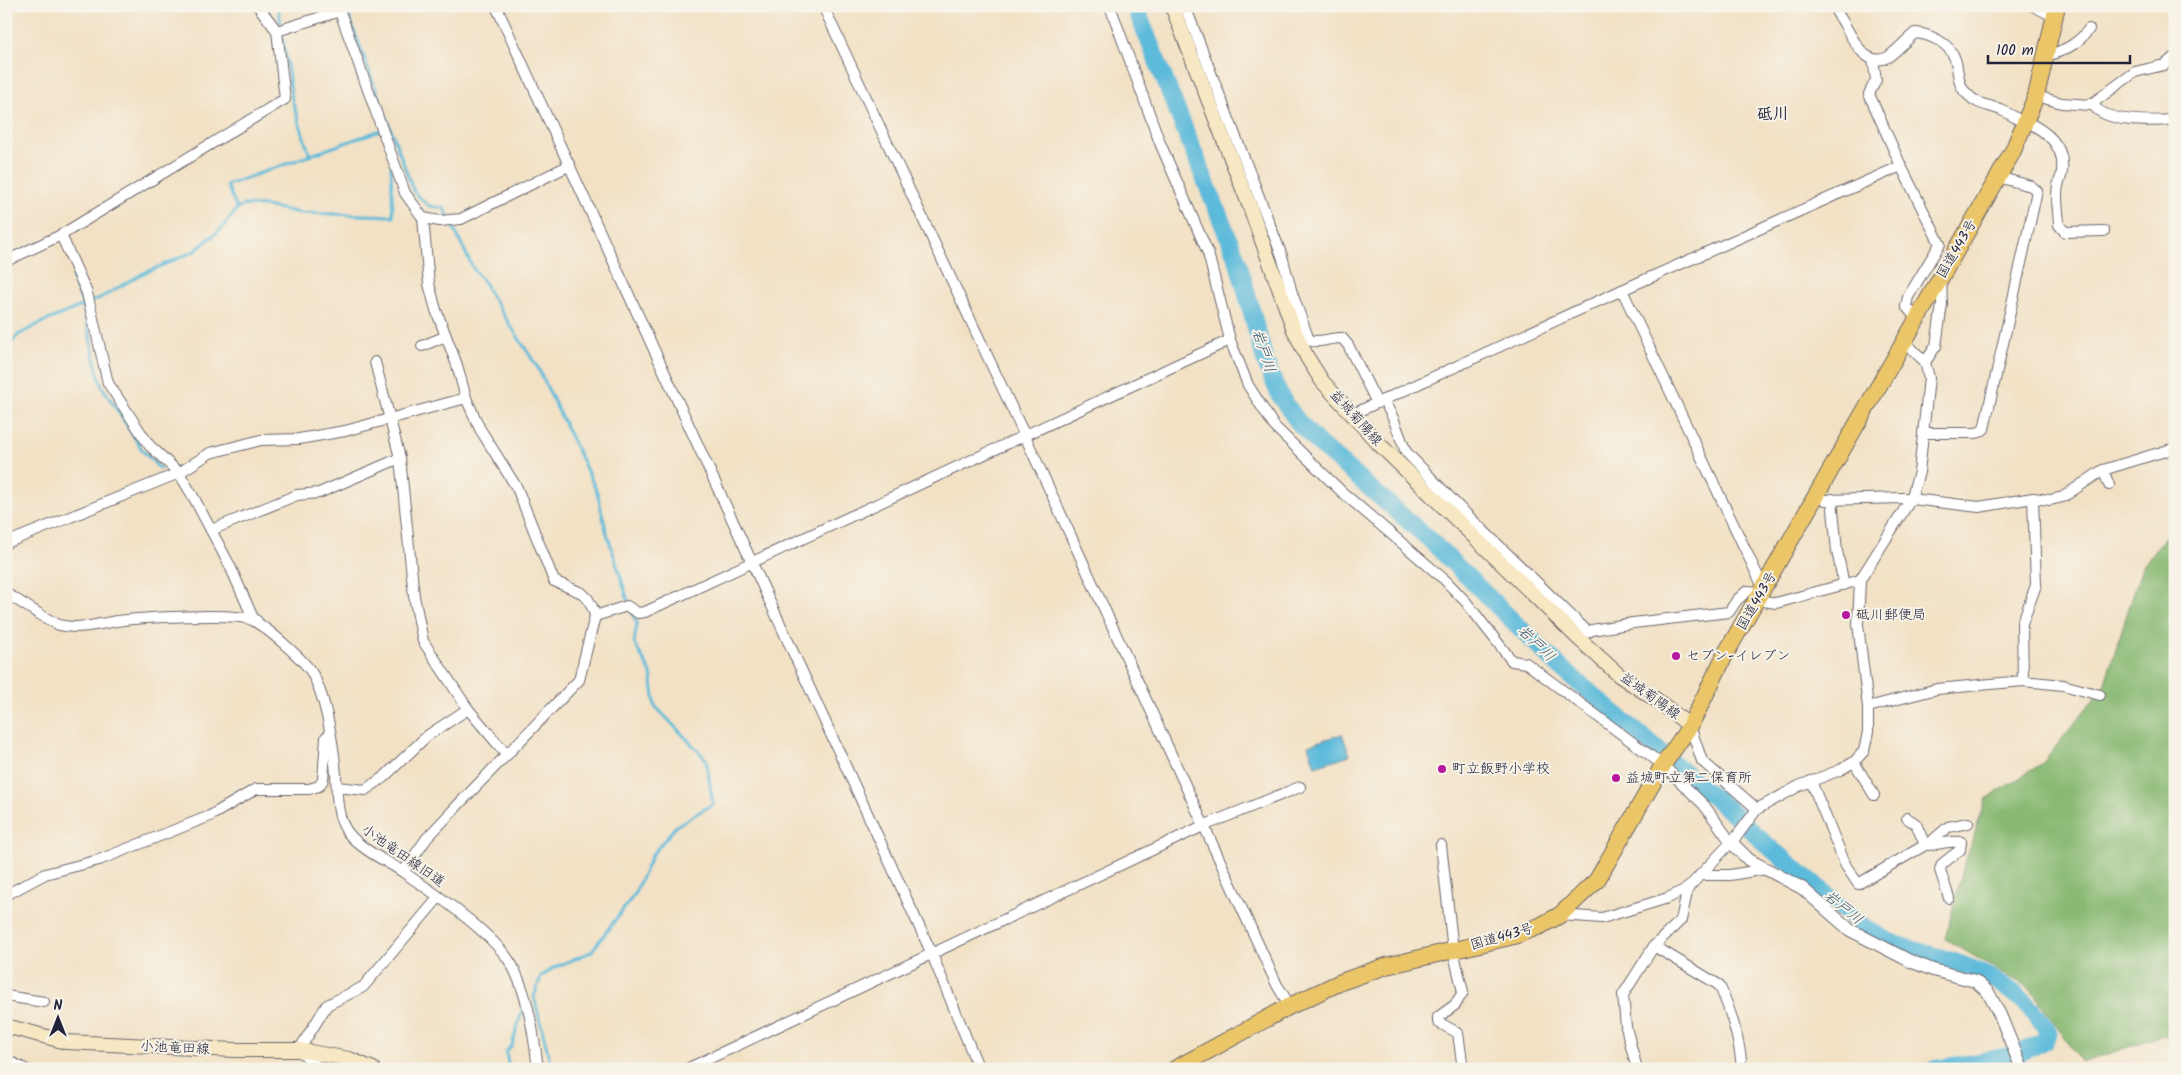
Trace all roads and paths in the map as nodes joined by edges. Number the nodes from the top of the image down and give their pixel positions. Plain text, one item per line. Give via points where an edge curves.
1 (258, 6) edge
2 (496, 6) edge
3 (823, 6) edge
4 (1110, 6) edge
5 (1172, 6) edge
6 (1186, 6) edge
7 (2033, 6) edge
8 (339, 9) edge
9 (1837, 12) dead end
10 (2056, 12) edge
11 (2089, 29) dead end
12 (277, 31) junction
13 (2046, 56) junction
14 (2175, 56) edge
15 (1873, 59) junction
16 (2036, 96) junction
17 (2092, 104) junction
18 (2175, 120) edge
19 (2025, 122) junction
20 (570, 165) junction
21 (1901, 166) junction
22 (1998, 177) junction
23 (423, 218) junction
24 (2104, 231) dead end
25 (61, 235) junction
26 (6, 261) edge
27 (1940, 278) junction
28 (1622, 290) junction
29 (1917, 319) junction
30 (446, 336) junction
31 (1230, 340) junction
32 (1904, 341) junction
33 (422, 346) dead end
34 (376, 362) dead end
35 (1925, 362) junction
36 (466, 398) junction
37 (1380, 402) junction
38 (1353, 414) junction
39 (390, 418) junction
40 (1923, 433) junction
41 (1024, 434) junction
42 (2175, 448) edge
43 (400, 458) junction
44 (2103, 470) junction
45 (179, 473) junction
46 (2109, 485) dead end
47 (1824, 498) junction
48 (2033, 498) junction
49 (1911, 499) junction
50 (211, 530) junction
51 (6, 543) edge
52 (752, 562) junction
53 (1860, 580) junction
54 (1844, 585) junction
55 (6, 593) edge
56 (1761, 594) junction
57 (595, 616) junction
58 (261, 625) junction
59 (1583, 635) junction
60 (2024, 681) junction
61 (2100, 695) dead end
62 (1868, 707) junction
63 (468, 709) junction
64 (327, 724) junction
65 (1686, 731) junction
66 (507, 755) junction
67 (1854, 762) junction
68 (1664, 765) junction
69 (1811, 781) junction
70 (337, 787) junction
71 (1300, 787) dead end
72 (1874, 795) dead end
73 (1757, 809) junction
74 (1907, 818) dead end
75 (1968, 823) dead end
76 (1203, 826) junction
77 (1733, 839) junction
78 (1441, 845) dead end
79 (1925, 845) junction
80 (1766, 870) junction
81 (404, 872) junction
82 (1700, 876) junction
83 (1688, 888) junction
84 (6, 895) edge
85 (439, 897) junction
86 (1950, 898) dead end
87 (1560, 915) junction
88 (1654, 946) junction
89 (1453, 950) junction
90 (931, 952) junction
91 (6, 996) edge
92 (44, 1002) dead end
93 (1290, 1006) junction
94 (6, 1026) edge
95 (299, 1050) junction
96 (6, 1060) edge
97 (25, 1069) edge
98 (320, 1069) edge
99 (373, 1069) edge
100 (538, 1069) edge
101 (687, 1069) edge
102 (979, 1069) edge
103 (1175, 1069) edge
104 (1463, 1069) edge
105 (1637, 1069) edge
106 (1742, 1069) edge
107 (2022, 1069) edge

1 - 12 street
2 - 20 street
3 - 41 street
4 - 31 street via 1160,142 1208,253
5 - 38 main road, 益城菊陽線 via 1250,206 1294,330 1322,381
6 - 37 street via 1282,256 1309,340 1342,338
7 - 10 street
8 - 12 street
8 - 23 street via 405,193
9 - 15 street via 1859,50
10 - 13 highway, 国道443号
11 - 13 street via 2063,51
12 - 25 street via 286,99
13 - 16 highway, 国道443号
14 - 17 street via 2164,66 2134,72
15 - 19 street via 1887,58 1915,33 1924,34 1937,40 1954,56 1960,86 1965,93 1982,105 2002,110
15 - 21 street via 1876,80 1869,94
16 - 17 street via 2062,104
16 - 19 highway, 国道443号
17 - 18 street via 2100,112 2135,121
19 - 22 highway, 国道443号
19 - 24 street via 2048,134 2063,156 2058,186 2059,226 2065,232
20 - 23 street via 462,218 440,221
20 - 52 street
21 - 28 street
21 - 29 street via 1940,244 1908,298 1906,306
22 - 27 highway, 国道443号
22 - 40 street via 2031,186 2037,191 1984,429 1975,434
23 - 30 street via 429,284
25 - 26 street
25 - 45 street via 87,293 108,383 149,445
27 - 29 highway, 国道443号
27 - 35 street via 1942,304 1936,346
28 - 37 street
28 - 56 street
29 - 32 highway, 国道443号
30 - 33 street
30 - 36 street
31 - 41 street
31 - 68 street via 1248,385 1274,426 1342,492 1445,580 1512,661 1526,663
32 - 35 street
32 - 47 highway, 国道443号
34 - 39 street
35 - 40 street via 1929,378
36 - 39 street
36 - 57 street via 480,429 517,488 554,581 582,593
37 - 38 street
37 - 59 street via 1393,418 1406,452
38 - 59 main road, 益城菊陽線 via 1378,443
39 - 43 street
39 - 45 street via 299,440 261,440 210,452
40 - 49 street via 1919,472
41 - 52 street
41 - 76 street
42 - 44 street
43 - 50 street via 319,493 297,495
43 - 63 street via 414,596 423,641
44 - 46 street
44 - 48 street via 2064,497 2050,500
45 - 50 street
45 - 51 street
47 - 49 street
47 - 54 street
47 - 56 highway, 国道443号
48 - 49 street via 1979,507
48 - 60 street via 2036,585 2022,624
49 - 53 street
50 - 58 street via 253,618
52 - 57 street via 645,612 638,613 627,606
52 - 90 street
53 - 54 street
53 - 62 street via 1858,624
54 - 56 street via 1776,603
55 - 58 street, 小池竜田線旧道 via 60,625 88,626 204,616 250,618
56 - 59 street via 1748,591 1729,612 1634,622
56 - 65 highway, 国道443号
57 - 66 street via 579,680
58 - 64 street, 小池竜田線旧道 via 313,674
59 - 65 main road, 益城菊陽線 via 1620,676 1658,700
60 - 61 street via 2063,685
60 - 62 street via 1937,689
62 - 67 street via 1864,751
63 - 66 street
63 - 70 street via 427,736 384,777 365,790
64 - 70 street, 小池竜田線旧道
64 - 84 street via 323,780 319,786 310,789 256,789 210,816 99,860 45,874
65 - 68 highway, 国道443号
65 - 73 street via 1702,761
66 - 81 street via 427,838
67 - 69 street
67 - 72 street
68 - 77 street
68 - 87 highway, 国道443号 via 1597,880
69 - 73 street
69 - 79 street via 1846,866 1858,884
70 - 81 street, 小池竜田線旧道 via 340,820 349,834
71 - 76 street
73 - 77 street
74 - 79 street via 1916,824
75 - 79 street via 1948,827
76 - 90 street
76 - 93 street via 1277,986
77 - 80 street via 1750,860
77 - 82 street
78 - 89 street
79 - 86 street via 1940,845 1954,840 1961,842 1960,850 1942,864 1940,870
80 - 82 street
80 - 107 street via 1802,888 1850,930 1880,946 1934,970 1975,981 1988,992
81 - 85 street, 小池竜田線旧道
82 - 83 street
83 - 87 street via 1668,898 1602,918
83 - 88 street via 1681,920
85 - 95 street via 363,987 327,1004
85 - 100 street, 小池竜田線旧道 via 478,928 513,967 534,1036
87 - 89 highway, 国道443号 via 1514,936
88 - 105 street via 1623,995 1626,1027
88 - 106 street via 1719,986 1741,1055
89 - 93 highway, 国道443号 via 1386,966 1341,982
89 - 104 street via 1463,992 1456,1004 1438,1016 1438,1022 1458,1033
90 - 101 street
90 - 102 street
91 - 92 street
93 - 103 highway, 国道443号
94 - 95 main road, 小池竜田線 via 66,1042
95 - 98 street
95 - 99 main road, 小池竜田線 via 349,1059
96 - 97 street

